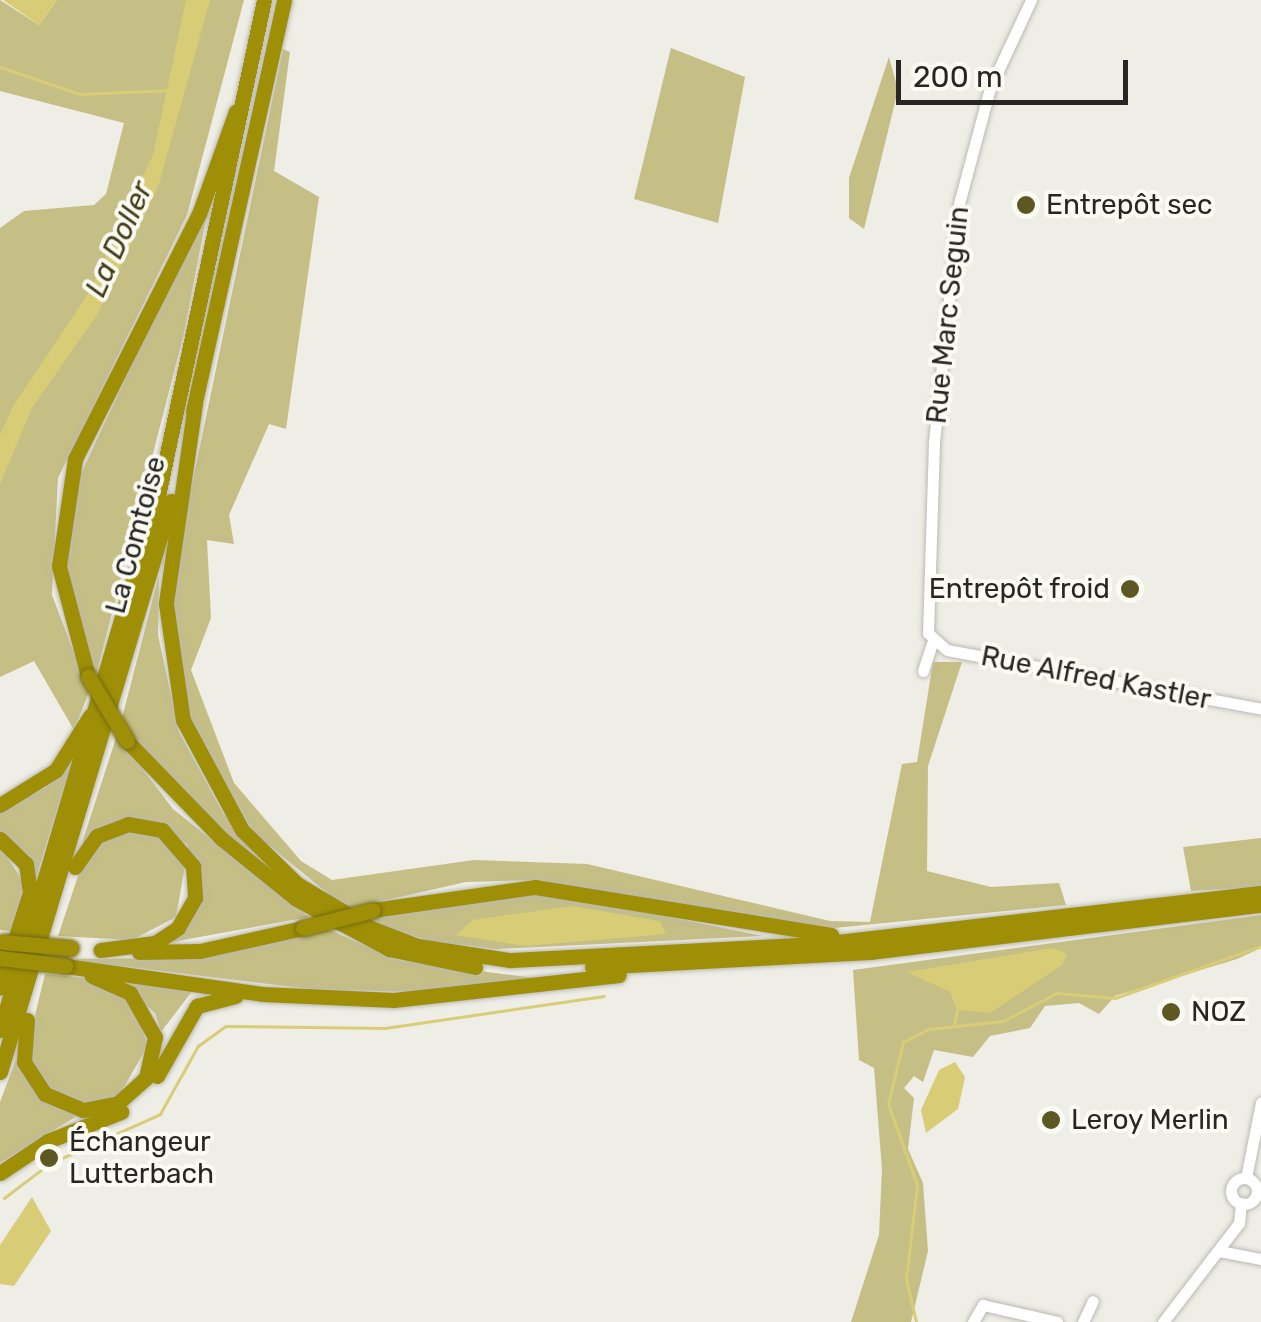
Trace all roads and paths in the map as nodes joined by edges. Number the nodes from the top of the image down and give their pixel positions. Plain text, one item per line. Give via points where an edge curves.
1 (264, 0) edge
2 (284, 0) edge
3 (1032, 0) edge
4 (256, 51) junction
5 (195, 404) junction
6 (933, 642) junction
7 (923, 671) dead end
8 (108, 682) junction
9 (1261, 709) edge
10 (0, 805) edge
11 (0, 839) edge
12 (61, 889) junction
13 (1261, 893) edge
14 (1261, 905) edge
15 (870, 936) junction
16 (1, 947) edge
17 (100, 950) junction
18 (668, 966) junction
19 (68, 967) junction
20 (0, 987) edge
21 (28, 992) junction
22 (262, 994) junction
23 (0, 1030) edge
24 (0, 1072) edge
25 (1261, 1102) edge
26 (0, 1173) edge
27 (1246, 1178) junction
28 (1258, 1193) edge
29 (1240, 1204) junction
30 (1219, 1251) junction
31 (1261, 1259) edge
32 (1093, 1301) dead end
33 (973, 1322) edge
34 (1056, 1322) edge
35 (1083, 1322) edge
36 (1163, 1322) edge

1 - 4 highway, La Comtoise
2 - 5 highway, La Comtoise
3 - 6 street, Rue Marc Seguin via 990,88 959,204 934,443 925,624
4 - 8 highway, La Comtoise via 175,428
4 - 18 highway, bridge via 199,214 75,459 59,566 88,676 127,741 222,840 296,899 389,949 510,970
5 - 12 highway, La Comtoise
5 - 15 highway via 168,576 173,680 218,796 298,884 371,928 465,956 639,955
6 - 7 street
6 - 9 street, Rue Alfred Kastler
8 - 10 highway via 56,770
8 - 23 highway, La Comtoise
11 - 20 highway via 26,864 30,892
12 - 17 highway via 89,844 117,826 162,830 188,855 194,898 178,928 155,943
12 - 21 highway, La Comtoise
13 - 15 highway
14 - 18 highway
15 - 17 highway, bridge via 761,929 536,887 373,910 200,951
16 - 17 highway, bridge
16 - 19 highway, bridge
18 - 22 highway via 459,997
19 - 21 highway via 130,993 148,1016 155,1037 146,1078 118,1103 70,1107 36,1082 22,1053
19 - 22 highway
21 - 24 highway, La Comtoise
22 - 26 highway via 197,1006 132,1106
25 - 27 street
27 - 28 street
27 - 29 street via 1231,1188
28 - 29 street
29 - 30 street
30 - 31 street
30 - 36 street
32 - 35 street
33 - 34 street via 983,1305

